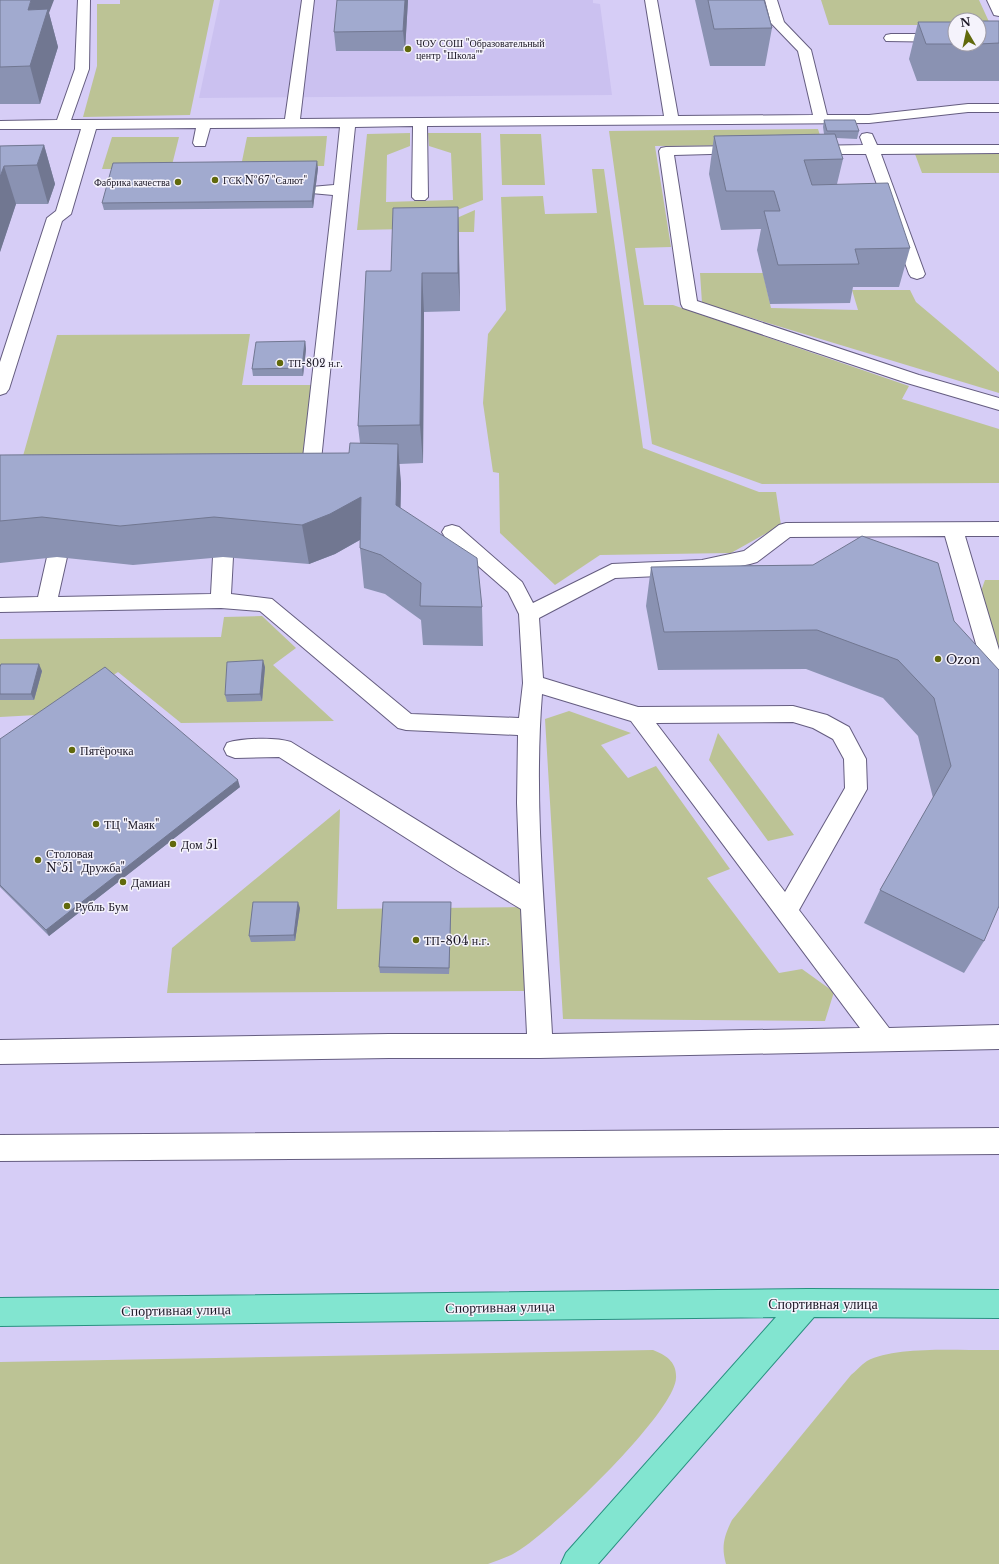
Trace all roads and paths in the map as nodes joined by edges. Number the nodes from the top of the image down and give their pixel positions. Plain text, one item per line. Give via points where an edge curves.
1 (84, 0) edge
2 (308, 0) edge
3 (651, 0) edge
4 (771, 0) edge
5 (993, 0) edge
6 (999, 12) edge
7 (891, 38) dead end
8 (947, 38) edge
9 (999, 108) edge
10 (821, 119) junction
11 (861, 119) junction
12 (672, 120) junction
13 (348, 122) junction
14 (420, 122) junction
15 (204, 123) junction
16 (292, 123) junction
17 (63, 124) junction
18 (90, 124) junction
19 (0, 125) edge
20 (200, 144) dead end
21 (999, 149) edge
22 (752, 150) edge
23 (800, 150) edge
24 (870, 150) junction
25 (316, 190) edge
26 (341, 190) junction
27 (420, 198) dead end
28 (917, 274) dead end
29 (0, 389) edge
30 (999, 404) edge
31 (289, 480) edge
32 (953, 529) junction
33 (999, 529) edge
34 (452, 532) dead end
35 (57, 557) edge
36 (223, 557) edge
37 (221, 601) junction
38 (46, 604) junction
39 (0, 605) edge
40 (529, 614) junction
41 (999, 665) edge
42 (533, 684) junction
43 (638, 715) junction
44 (529, 727) junction
45 (235, 749) dead end
46 (532, 903) junction
47 (787, 910) junction
48 (999, 1037) edge
49 (883, 1039) junction
50 (540, 1046) junction
51 (0, 1052) edge
52 (999, 1141) edge
53 (0, 1148) edge
54 (808, 1303) junction
55 (999, 1304) edge
56 (0, 1312) edge
57 (577, 1564) edge

1 - 17 lane via 82,69
2 - 16 lane
3 - 12 lane
4 - 10 lane via 778,23 804,50
5 - 6 lane
7 - 8 lane
9 - 11 lane via 968,108
10 - 11 lane
10 - 12 lane
11 - 24 lane
12 - 14 lane
13 - 14 lane
13 - 16 lane
13 - 26 lane
14 - 27 lane
15 - 16 lane
15 - 18 lane
15 - 20 lane
17 - 18 lane
17 - 19 lane
18 - 29 lane via 63,214 55,218
21 - 24 lane
22 - 30 lane via 666,151 689,304 913,379
23 - 24 lane
24 - 28 lane
25 - 26 lane
26 - 31 lane via 310,480
32 - 33 lane
32 - 40 lane via 786,530 750,557 702,567 612,572
32 - 41 lane via 988,651
34 - 40 lane via 515,587
35 - 38 lane
36 - 37 lane
37 - 38 lane
37 - 44 lane via 265,604 406,722
38 - 39 lane
40 - 42 lane
42 - 43 lane
42 - 44 lane
43 - 47 lane
43 - 47 lane via 793,714 819,721 841,733 855,759 856,789
44 - 46 lane via 528,803
45 - 46 lane via 283,748
46 - 50 lane
47 - 49 lane
48 - 49 lane
49 - 50 lane
50 - 51 lane
52 - 53 lane
54 - 55 main road, Спортивная улица
54 - 56 main road, Спортивная улица
54 - 57 main road

